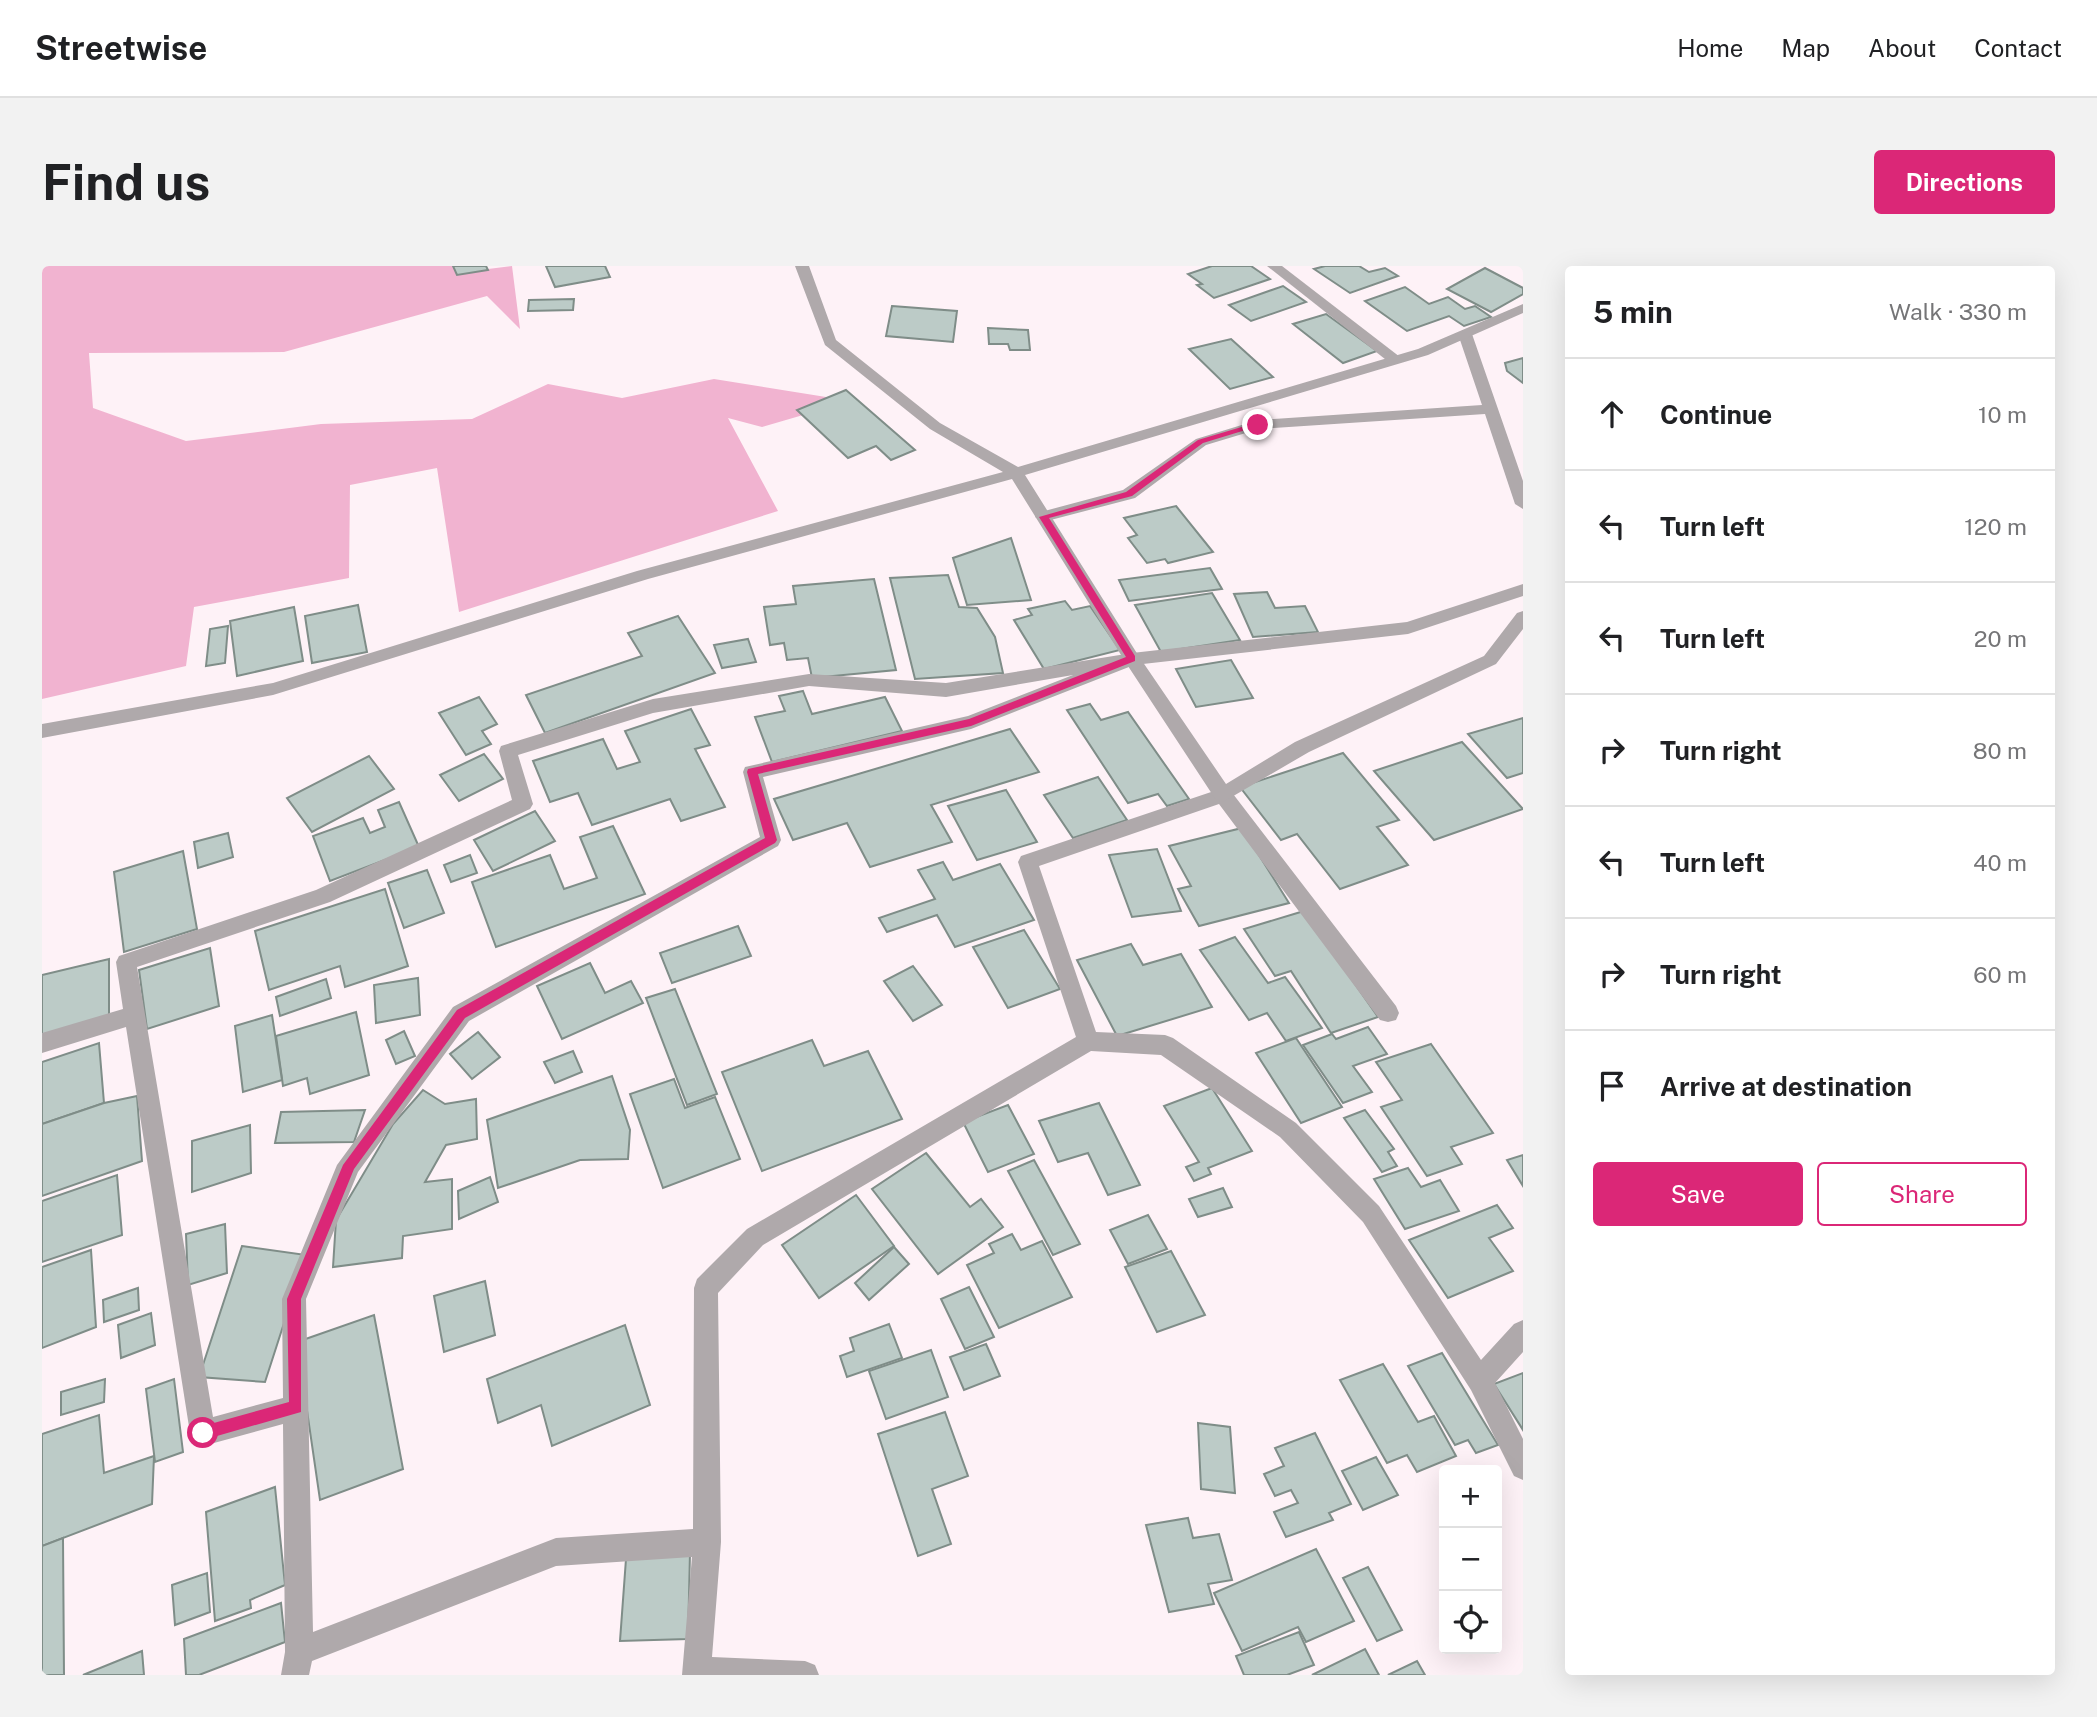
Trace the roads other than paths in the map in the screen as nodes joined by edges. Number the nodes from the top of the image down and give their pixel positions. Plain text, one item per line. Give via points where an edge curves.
1 (802, 266) edge
2 (1274, 266) edge
3 (1523, 308) edge
4 (1465, 334) junction
5 (1395, 360) junction
6 (1491, 409) junction
7 (1016, 472) junction
8 (1523, 504) edge
9 (1043, 517) junction
10 (1523, 590) edge
11 (1523, 617) edge
12 (1132, 659) junction
13 (42, 731) edge
14 (1223, 795) junction
15 (1388, 1013) dead end
16 (134, 1015) junction
17 (1088, 1041) junction
18 (42, 1043) edge
19 (1523, 1333) edge
20 (1480, 1381) junction
21 (296, 1407) junction
22 (1523, 1467) edge
23 (707, 1542) junction
24 (297, 1663) edge
25 (696, 1673) edge
26 (805, 1675) edge

1 - 7 street via 831,342 935,426
2 - 5 street
3 - 4 street
4 - 5 street
4 - 6 street
5 - 7 street
6 - 8 street
6 - 9 street via 1258,425 1200,442 1129,494
7 - 9 street
7 - 13 street via 643,575 274,690
9 - 12 street
10 - 12 street via 1408,628
11 - 14 street via 1490,660 1302,747
12 - 14 street
12 - 16 street via 946,690 809,680 653,706 508,751 523,804 323,896 126,962
12 - 21 street via 971,722 752,772 771,840 461,1014 349,1165 294,1299
14 - 15 street
14 - 17 street via 1028,862
16 - 18 street
16 - 21 street via 203,1433
17 - 20 street via 1165,1045 1288,1130 1371,1214
17 - 23 street via 755,1237 706,1288
19 - 20 street
20 - 22 street
21 - 24 street
23 - 24 street via 556,1552
23 - 25 street
25 - 26 street

